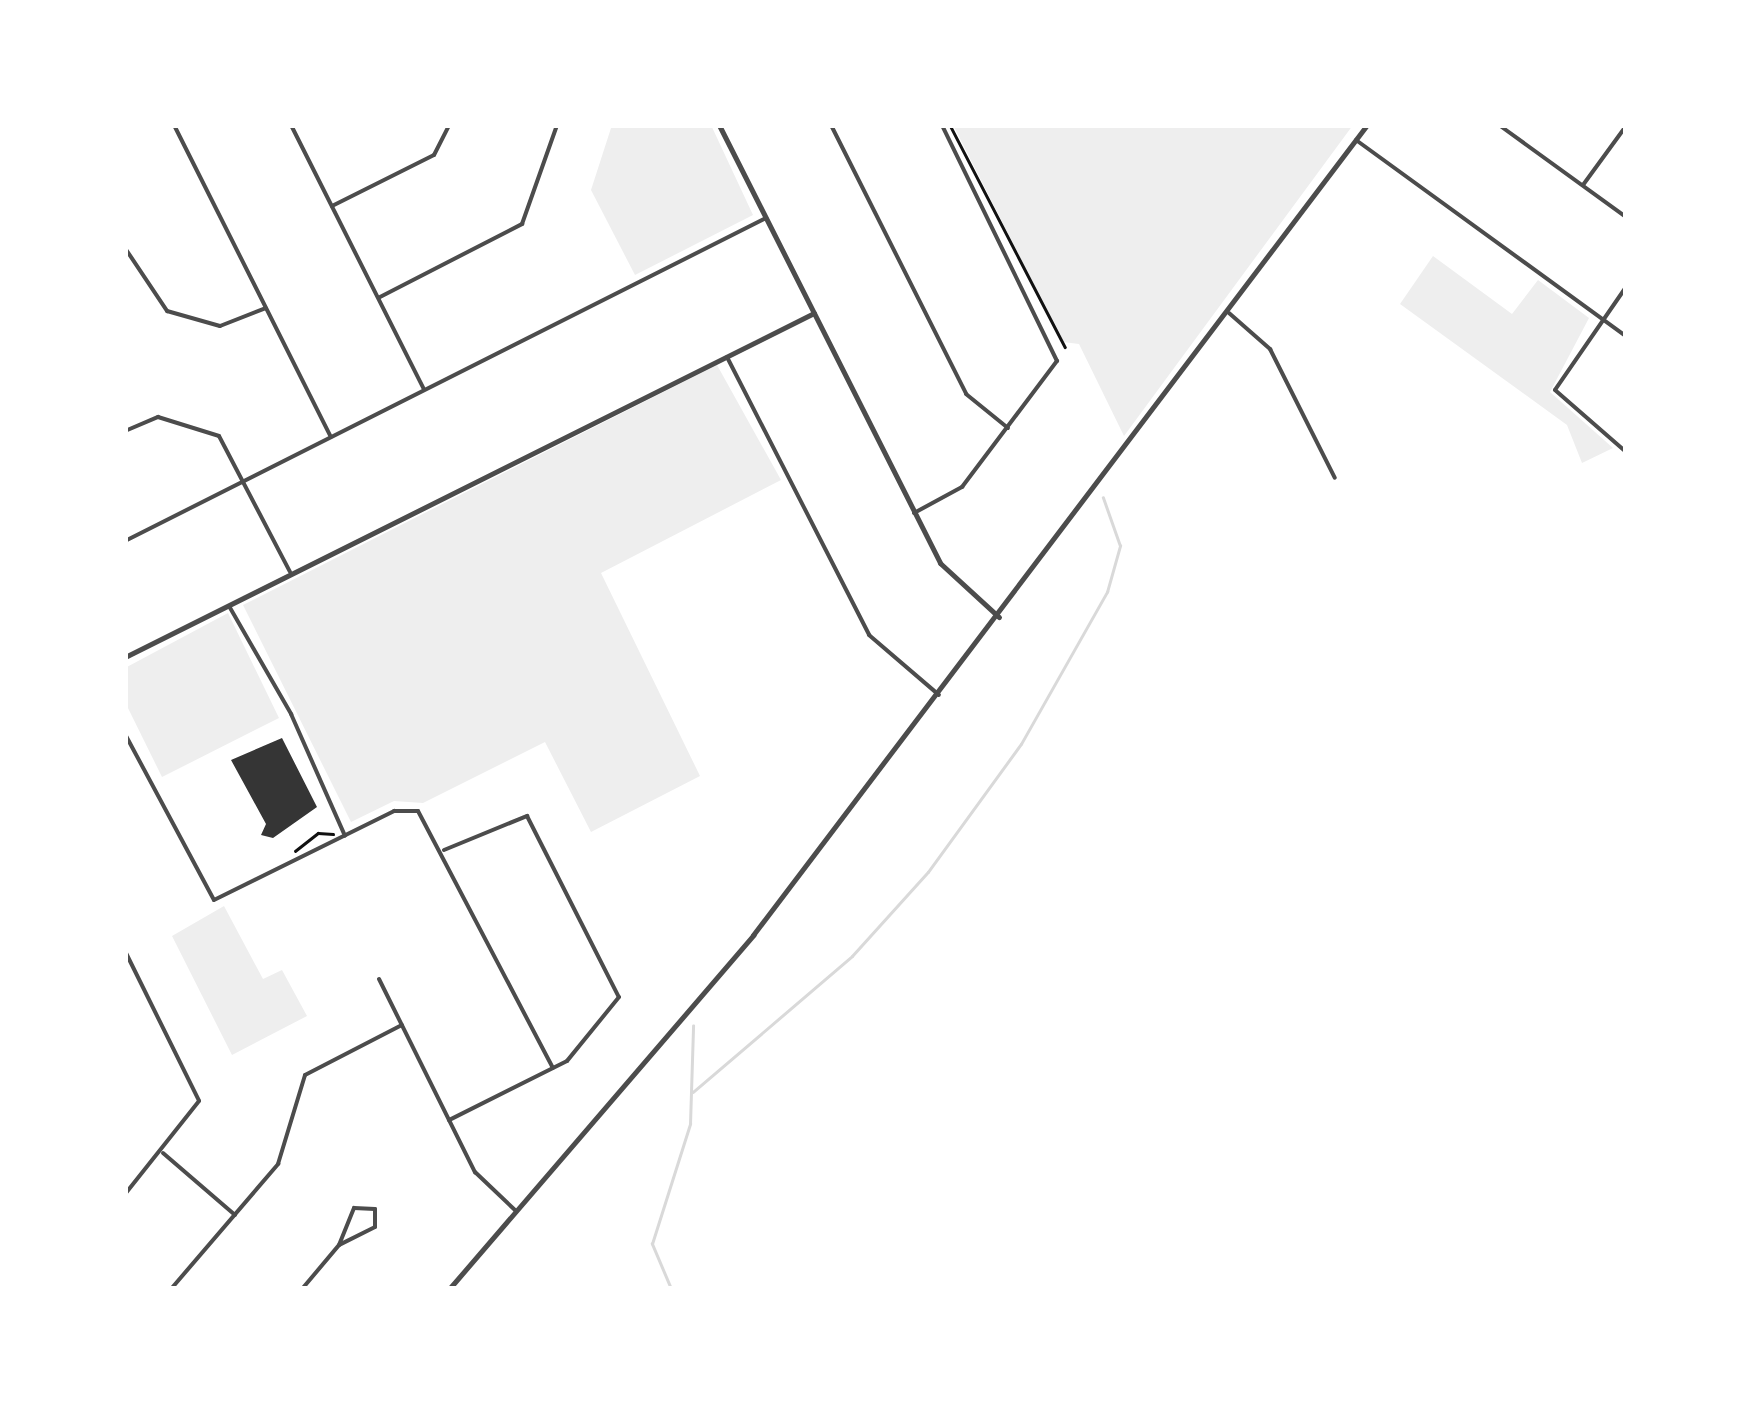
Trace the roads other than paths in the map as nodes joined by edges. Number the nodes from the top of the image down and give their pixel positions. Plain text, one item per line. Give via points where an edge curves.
1 (174, 125) edge
2 (291, 125) edge
3 (449, 125) edge
4 (557, 125) edge
5 (720, 125) edge
6 (831, 125) edge
7 (942, 125) edge
8 (1367, 125) edge
9 (1499, 125) edge
10 (1516, 125) edge
11 (1626, 126) edge
12 (1510, 133) junction
13 (1356, 140) junction
14 (1582, 185) junction
15 (332, 206) junction
16 (1626, 216) edge
17 (766, 218) junction
18 (125, 248) edge
19 (1626, 287) edge
20 (378, 298) junction
21 (266, 308) junction
22 (814, 313) junction
23 (1229, 313) junction
24 (1602, 319) junction
25 (1626, 336) edge
26 (726, 355) junction
27 (424, 390) junction
28 (1008, 428) junction
29 (125, 431) edge
30 (332, 437) junction
31 (1626, 452) edge
32 (1335, 478) dead end
33 (244, 481) junction
34 (914, 513) junction
35 (125, 541) edge
36 (290, 572) junction
37 (228, 604) junction
38 (999, 617) junction
39 (125, 657) edge
40 (939, 695) junction
41 (125, 734) edge
42 (345, 836) junction
43 (442, 852) junction
44 (125, 951) edge
45 (380, 979) dead end
46 (402, 1025) junction
47 (552, 1068) junction
48 (450, 1120) junction
49 (162, 1152) junction
50 (125, 1194) edge
51 (516, 1211) junction
52 (235, 1215) junction
53 (339, 1245) junction
54 (171, 1289) edge
55 (302, 1289) edge
56 (449, 1289) edge

1 - 21 street
2 - 15 street
3 - 15 street via 434,155
4 - 20 street via 522,224
5 - 17 street
6 - 28 street via 966,394
7 - 28 street via 1058,358
8 - 13 street
9 - 12 street
10 - 12 street
11 - 14 street
12 - 14 street
13 - 23 street
13 - 24 street
14 - 16 street
15 - 20 street
17 - 22 street
17 - 27 street
18 - 21 street via 167,311 224,326
19 - 24 street
20 - 27 street
21 - 30 street
22 - 26 street
22 - 34 street
23 - 32 street via 1270,349
23 - 38 street
24 - 25 street
24 - 31 street via 1555,390
26 - 36 street
26 - 40 street via 869,635
27 - 30 street
28 - 34 street via 962,487
29 - 33 street via 158,417 216,434
30 - 33 street
33 - 35 street
33 - 36 street
34 - 38 street via 947,573
36 - 37 street
37 - 39 street
37 - 42 street via 291,714
38 - 40 street
40 - 51 street via 734,957
41 - 42 street via 212,899
42 - 43 street via 415,809
43 - 47 street
43 - 47 street via 513,814 532,822 619,997
44 - 49 street via 198,1098
45 - 46 street
46 - 48 street
46 - 52 street via 305,1075 282,1155
47 - 48 street
48 - 51 street via 478,1177
49 - 50 street
49 - 52 street
51 - 56 street
52 - 54 street
53 - 53 street via 374,1227 375,1209 354,1208
53 - 55 street

